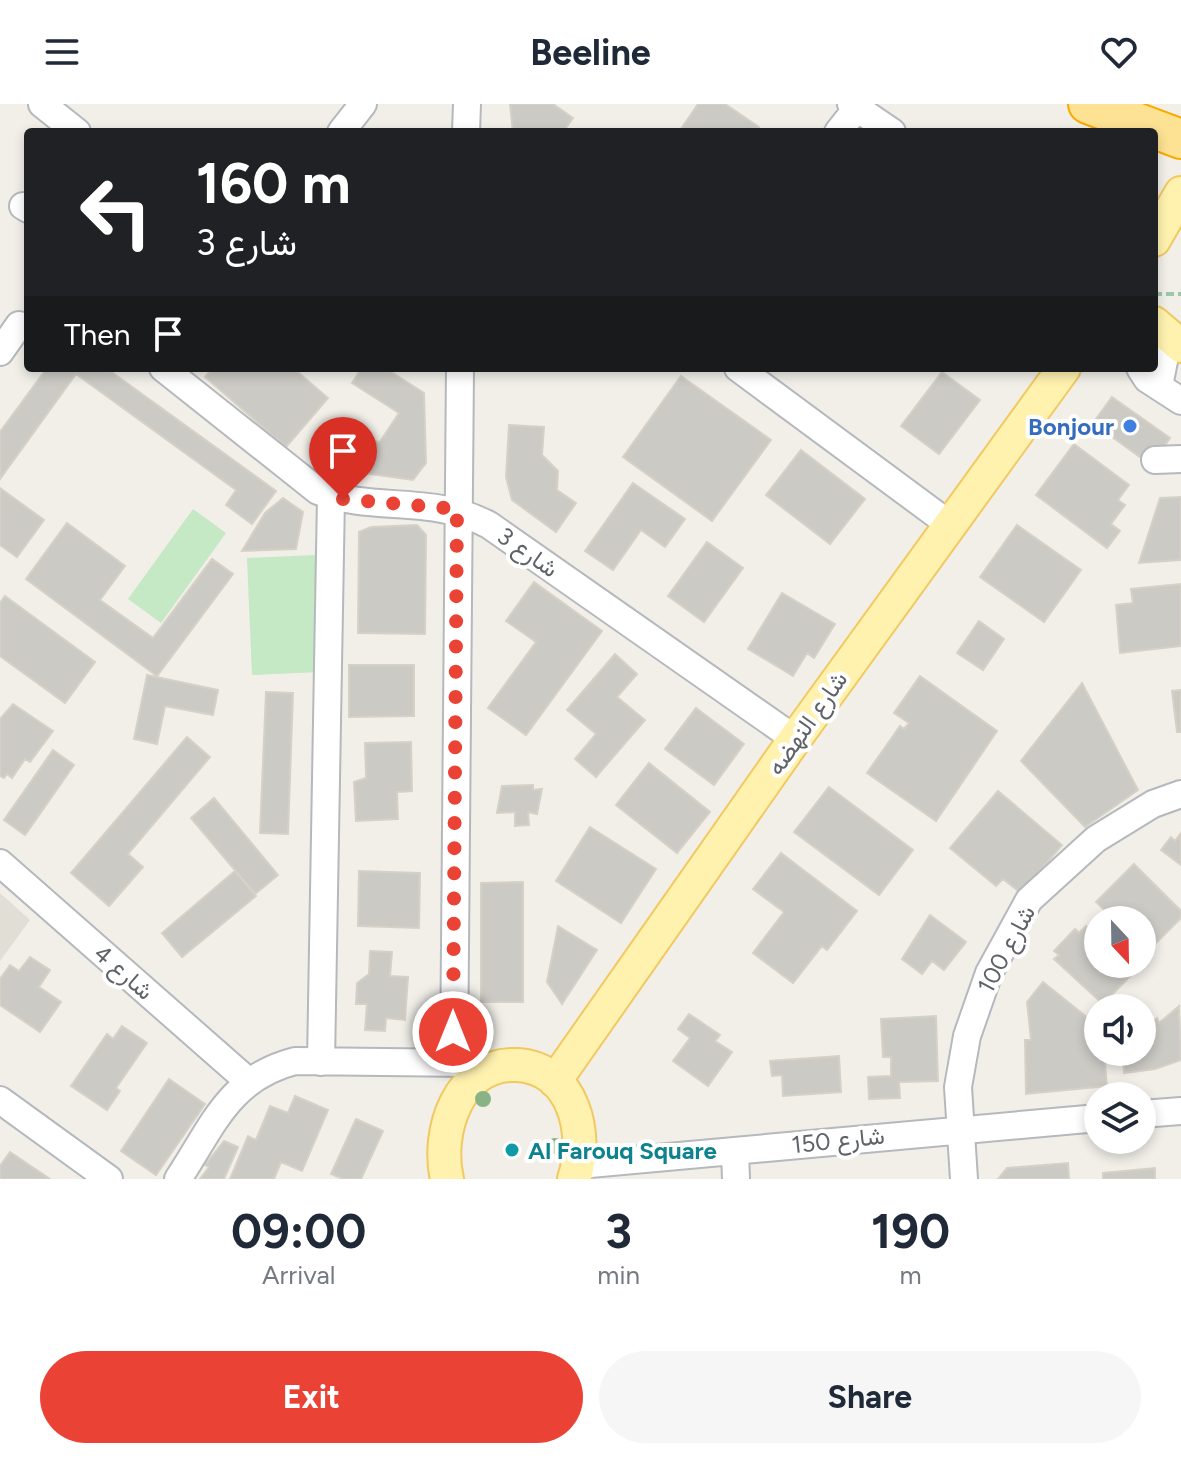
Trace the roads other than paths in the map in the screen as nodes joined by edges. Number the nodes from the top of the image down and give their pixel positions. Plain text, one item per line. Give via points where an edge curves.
1 (42, 104) edge
2 (363, 104) edge
3 (467, 104) edge
4 (1088, 104) edge
5 (854, 106) edge
6 (72, 128) edge
7 (344, 128) edge
8 (466, 128) edge
9 (840, 128) edge
10 (886, 128) edge
11 (1152, 128) edge
12 (1158, 130) edge
13 (1181, 139) edge
14 (1181, 193) edge
15 (1158, 233) edge
16 (16, 324) edge
17 (1168, 335) edge
18 (0, 352) edge
19 (1158, 357) edge
20 (168, 372) edge
21 (460, 372) edge
22 (743, 372) edge
23 (1061, 372) edge
24 (1149, 377) edge
25 (1181, 401) edge
26 (331, 496) junction
27 (457, 509) junction
28 (949, 524) junction
29 (795, 739) junction
30 (1181, 794) edge
31 (0, 863) edge
32 (321, 1062) junction
33 (454, 1062) junction
34 (497, 1068) junction
35 (248, 1081) junction
36 (555, 1081) junction
37 (0, 1100) edge
38 (1181, 1111) edge
39 (1156, 1113) edge
40 (1084, 1119) edge
41 (959, 1128) junction
42 (735, 1151) junction
43 (643, 1169) edge
44 (576, 1172) edge
45 (109, 1179) edge
46 (178, 1179) edge
47 (447, 1179) edge
48 (736, 1179) edge
49 (964, 1179) edge

1 - 6 street
2 - 7 street
3 - 8 street
4 - 11 highway
5 - 9 street
5 - 10 street
12 - 13 highway
14 - 15 main road
16 - 18 street
17 - 19 street
20 - 26 street, شارع 3
21 - 27 street
22 - 28 street
23 - 28 main road, شارع النهضه
24 - 25 street
26 - 27 street, شارع 3
26 - 32 street
27 - 29 street, شارع 3 via 504,534
27 - 33 street
28 - 29 main road, شارع النهضه
29 - 36 main road, شارع النهضه
30 - 41 street, شارع 100 via 1153,804 1096,839 1029,900 989,973 967,1036 958,1087
31 - 35 street, شارع 4
32 - 33 street
32 - 35 street via 295,1061
33 - 34 street
34 - 36 main road via 517,1065
34 - 47 main road via 466,1089 447,1121
35 - 46 street via 233,1094
36 - 44 main road via 579,1119
37 - 45 street
38 - 39 street
40 - 41 street, شارع 150
41 - 42 street, شارع 150
41 - 49 street, شارع 100
42 - 43 street, شارع 150
42 - 48 street
43 - 44 street, شارع 150

